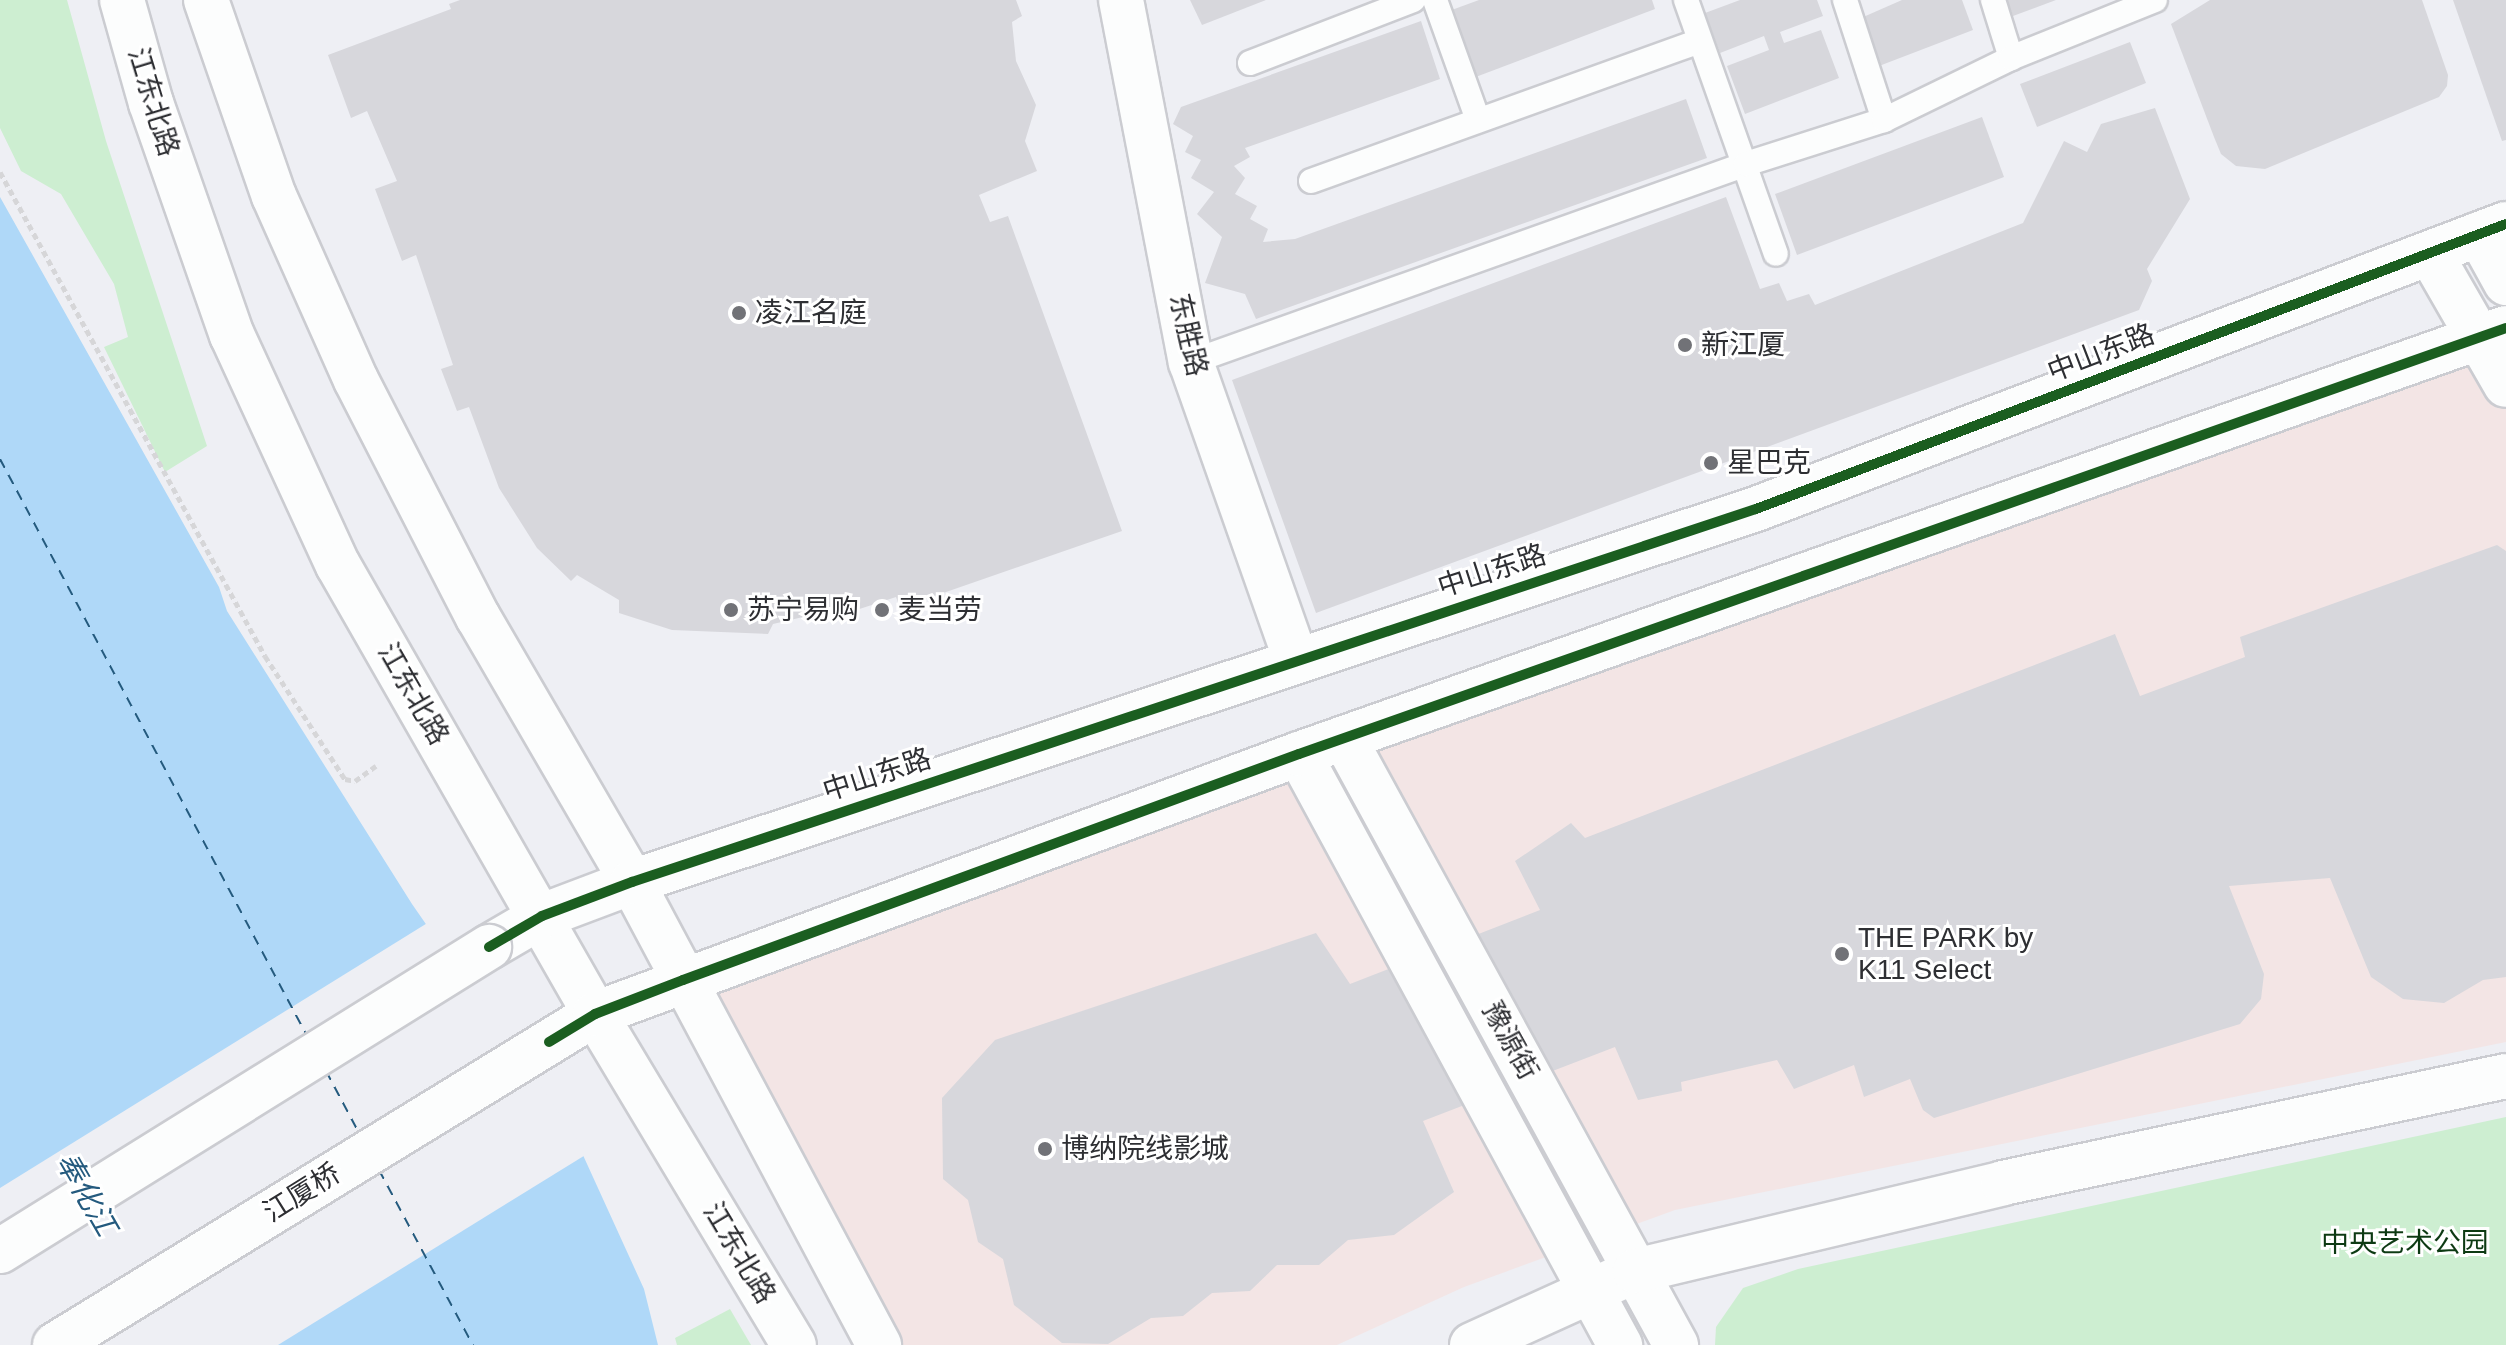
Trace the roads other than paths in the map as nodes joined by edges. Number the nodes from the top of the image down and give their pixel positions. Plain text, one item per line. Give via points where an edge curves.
1 (122, 0) edge
2 (206, 0) edge
3 (1121, 0) edge
4 (1413, 0) edge
5 (1435, 0) edge
6 (1686, 0) edge
7 (1845, 0) edge
8 (1993, 0) edge
9 (2155, 0) edge
10 (1700, 41) junction
11 (2011, 58) junction
12 (1250, 63) dead end
13 (1478, 120) junction
14 (1884, 120) junction
15 (1746, 164) junction
16 (1311, 181) dead end
17 (2493, 229) edge
18 (2430, 253) junction
19 (1776, 254) dead end
20 (2506, 283) edge
21 (2492, 332) edge
22 (1191, 362) junction
23 (2506, 385) edge
24 (1296, 660) junction
25 (1344, 738) junction
26 (1299, 754) junction
27 (632, 882) junction
28 (542, 916) junction
29 (683, 980) junction
30 (595, 1014) junction
31 (2506, 1076) edge
32 (0, 1251) edge
33 (1635, 1271) junction
34 (1589, 1289) junction
35 (55, 1345) edge
36 (794, 1345) edge
37 (879, 1345) edge
38 (1472, 1345) edge
39 (1620, 1345) edge
40 (1676, 1345) edge

1 - 28 main road, 江东北路 via 151,103 232,335 287,463 338,565
2 - 27 main road via 274,196 356,380 478,617
3 - 22 main road, 东胜路
4 - 12 lane
5 - 13 lane
6 - 10 lane
7 - 14 lane
8 - 11 lane
9 - 11 lane
10 - 13 lane
10 - 15 lane
11 - 14 lane
13 - 16 lane
14 - 15 lane
15 - 19 lane
15 - 22 lane
17 - 18 main road, 中山东路
17 - 20 main road
18 - 21 main road
18 - 24 main road, 中山东路 via 1756,509
21 - 23 main road
21 - 25 main road
22 - 24 main road, 东胜路
24 - 27 main road, 中山东路
25 - 26 main road
25 - 33 main road, 豫源街
26 - 29 main road
26 - 34 main road, 豫源街
27 - 28 main road, 中山东路
27 - 29 main road
28 - 30 main road, 江东北路
28 - 32 main road, 中山东路, bridge
29 - 30 main road
29 - 37 main road
30 - 35 main road, 江厦桥
30 - 36 main road, 江东北路
31 - 33 main road via 2003,1183
33 - 34 main road
33 - 40 main road, 豫源街
34 - 38 main road
34 - 39 main road, 豫源街

